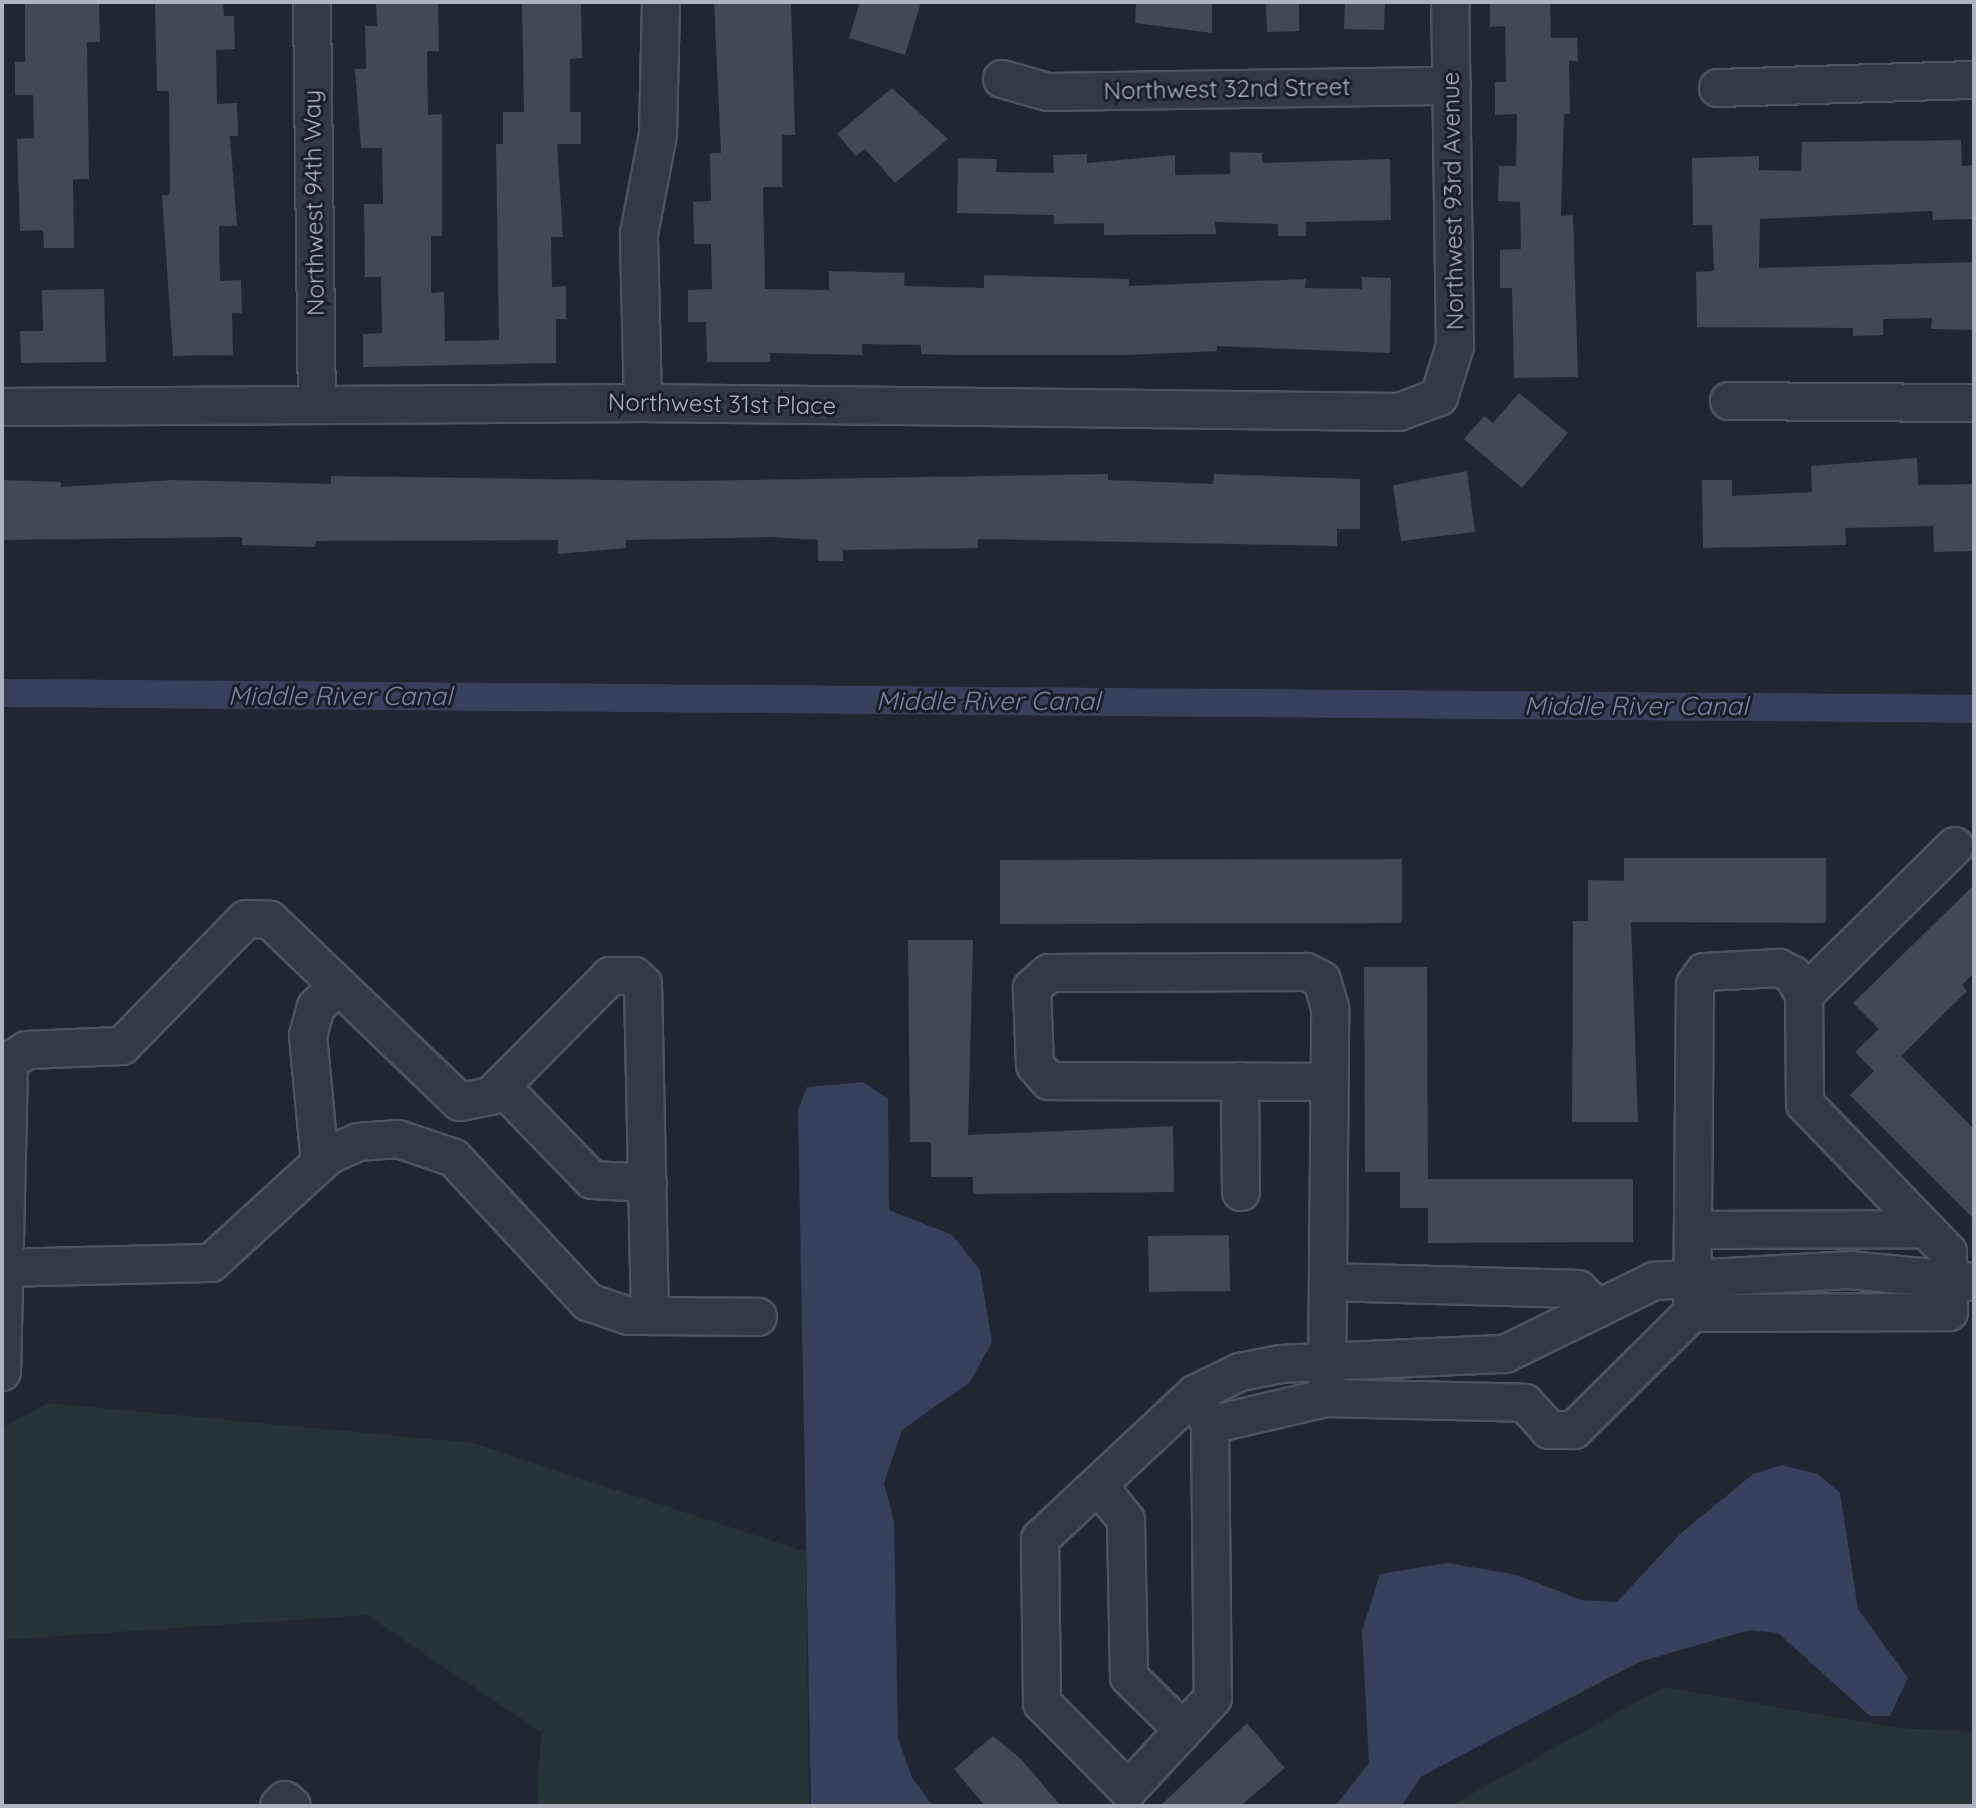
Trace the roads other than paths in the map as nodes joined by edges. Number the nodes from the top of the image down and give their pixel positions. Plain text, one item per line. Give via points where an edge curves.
1 (312, 2) edge
2 (661, 2) edge
3 (1450, 2) edge
4 (1002, 79) dead end
5 (1974, 80) edge
6 (1452, 86) junction
7 (1718, 88) dead end
8 (1439, 397) joint
9 (1729, 401) dead end
10 (317, 403) junction
11 (643, 403) junction
12 (1974, 403) edge
13 (2, 407) edge
14 (1955, 846) dead end
15 (338, 986) junction
16 (1804, 995) junction
17 (6, 1058) edge
18 (1240, 1081) junction
19 (1329, 1082) junction
20 (501, 1086) junction
21 (460, 1102) junction
22 (442, 1150) junction
23 (320, 1163) junction
24 (5, 1171) edge
25 (648, 1183) junction
26 (1241, 1192) dead end
27 (1924, 1229) junction
28 (1694, 1230) junction
29 (4, 1268) edge
30 (1694, 1277) junction
31 (1962, 1280) edge
32 (1328, 1282) junction
33 (1598, 1309) junction
34 (1692, 1313) junction
35 (650, 1316) junction
36 (758, 1317) dead end
37 (2, 1372) edge
38 (1327, 1380) junction
39 (1203, 1410) junction
40 (1099, 1486) junction
41 (1183, 1730) junction
42 (279, 1806) edge
43 (292, 1806) edge

1 - 10 street, Northwest 94th Way
2 - 11 street via 658,134 639,234
3 - 6 street, Northwest 93rd Avenue
4 - 6 street, Northwest 32nd Street via 1048,92
5 - 7 street
6 - 8 street, Northwest 93rd Avenue via 1455,346
8 - 11 street, Northwest 31st Place via 1399,412
9 - 12 street
10 - 11 street, Northwest 31st Place
10 - 13 street, Northwest 31st Place
14 - 16 street
15 - 17 street via 270,920 246,919 122,1046 27,1050
15 - 21 street
15 - 23 street via 316,1007 308,1036
16 - 27 street via 1805,1104
16 - 28 street via 1793,975 1779,968 1704,972 1695,985
17 - 24 street
18 - 19 street
18 - 19 street via 1049,1081 1035,1065 1032,988 1049,973 1306,972 1322,980 1330,1008
18 - 26 street
19 - 32 street
20 - 21 street via 491,1096
20 - 25 street via 592,1180
20 - 25 street via 610,976 634,976 643,984
21 - 22 street
22 - 23 street via 398,1139 358,1142
22 - 35 street via 588,1302
23 - 29 street via 211,1263
24 - 29 street
25 - 35 street
27 - 28 street
27 - 31 street via 1948,1252
28 - 30 street
29 - 37 street
30 - 31 street via 1849,1270
30 - 33 street via 1654,1281
30 - 34 street
31 - 34 street via 1949,1312
32 - 33 street via 1578,1289
32 - 38 street
33 - 38 street via 1505,1354
34 - 38 street via 1574,1430 1549,1430 1525,1403
35 - 36 street
38 - 39 street via 1240,1372
39 - 40 street
39 - 41 street via 1213,1698
40 - 41 street via 1126,1520 1129,1677
40 - 41 street via 1040,1539 1042,1703 1128,1790
42 - 43 street via 285,1800

